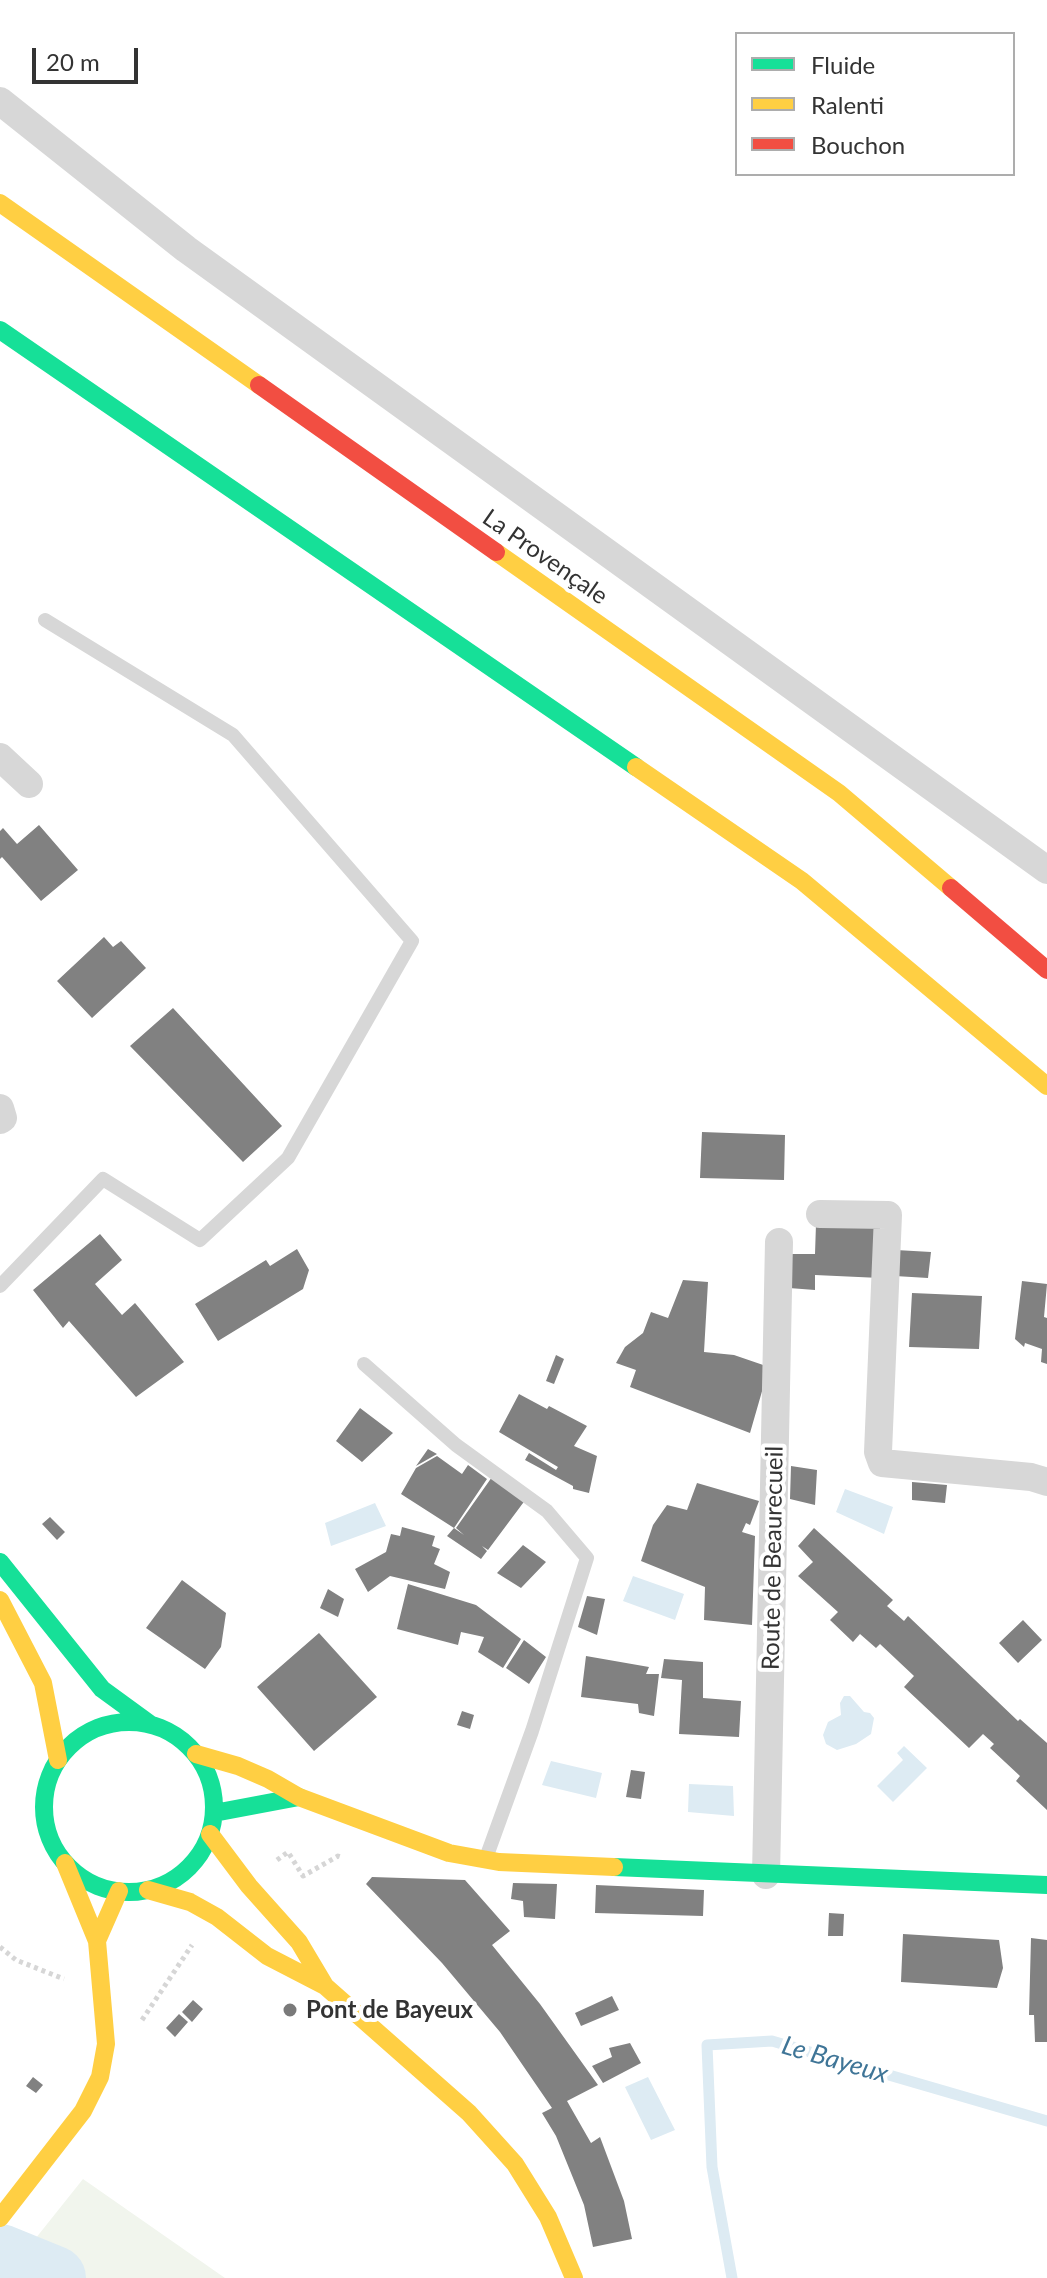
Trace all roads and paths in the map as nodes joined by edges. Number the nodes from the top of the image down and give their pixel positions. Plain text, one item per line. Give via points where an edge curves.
1 (0, 101) edge
2 (0, 203) edge
3 (0, 330) edge
4 (45, 620) dead end
5 (0, 757) edge
6 (29, 784) dead end
7 (1047, 870) edge
8 (1047, 970) edge
9 (1047, 1086) edge
10 (0, 1108) edge
11 (0, 1120) edge
12 (820, 1214) dead end
13 (779, 1242) dead end
14 (0, 1286) edge
15 (364, 1364) dead end
16 (1047, 1482) edge
17 (0, 1562) edge
18 (0, 1600) edge
19 (150, 1724) junction
20 (196, 1754) junction
21 (58, 1760) junction
22 (299, 1797) junction
23 (214, 1813) junction
24 (210, 1834) junction
25 (486, 1858) junction
26 (65, 1863) junction
27 (766, 1875) junction
28 (1047, 1885) edge
29 (148, 1890) junction
30 (119, 1891) junction
31 (97, 1941) junction
32 (0, 1947) edge
33 (325, 1986) junction
34 (102, 1993) junction
35 (0, 2218) edge
36 (574, 2278) edge

1 - 7 street via 186,249
2 - 8 main road, La Provençale via 839,793
3 - 9 main road via 802,881
4 - 14 lane via 233,735 412,941 288,1158 200,1240 103,1179
5 - 6 street
10 - 11 street
12 - 16 street via 888,1215 878,1452 882,1463
13 - 27 street, Route de Beaurecueil
15 - 25 lane via 456,1445 547,1511 587,1558
17 - 19 main road via 102,1689
18 - 21 main road via 43,1683
19 - 20 main road
19 - 21 main road via 97,1728
20 - 22 main road via 268,1779
20 - 23 main road via 210,1781
21 - 26 main road via 44,1806 48,1831
22 - 23 main road
22 - 25 main road via 449,1853
23 - 24 main road
24 - 29 main road via 192,1865
24 - 33 main road via 299,1942
25 - 27 main road
26 - 30 main road via 96,1885
26 - 31 main road
27 - 28 main road
29 - 30 main road
29 - 33 main road via 190,1902 267,1956
30 - 31 main road
31 - 34 main road
32 - 34 path via 16,1960
33 - 36 main road via 469,2113 515,2164 548,2217
34 - 35 main road via 106,2044 100,2077 83,2111

